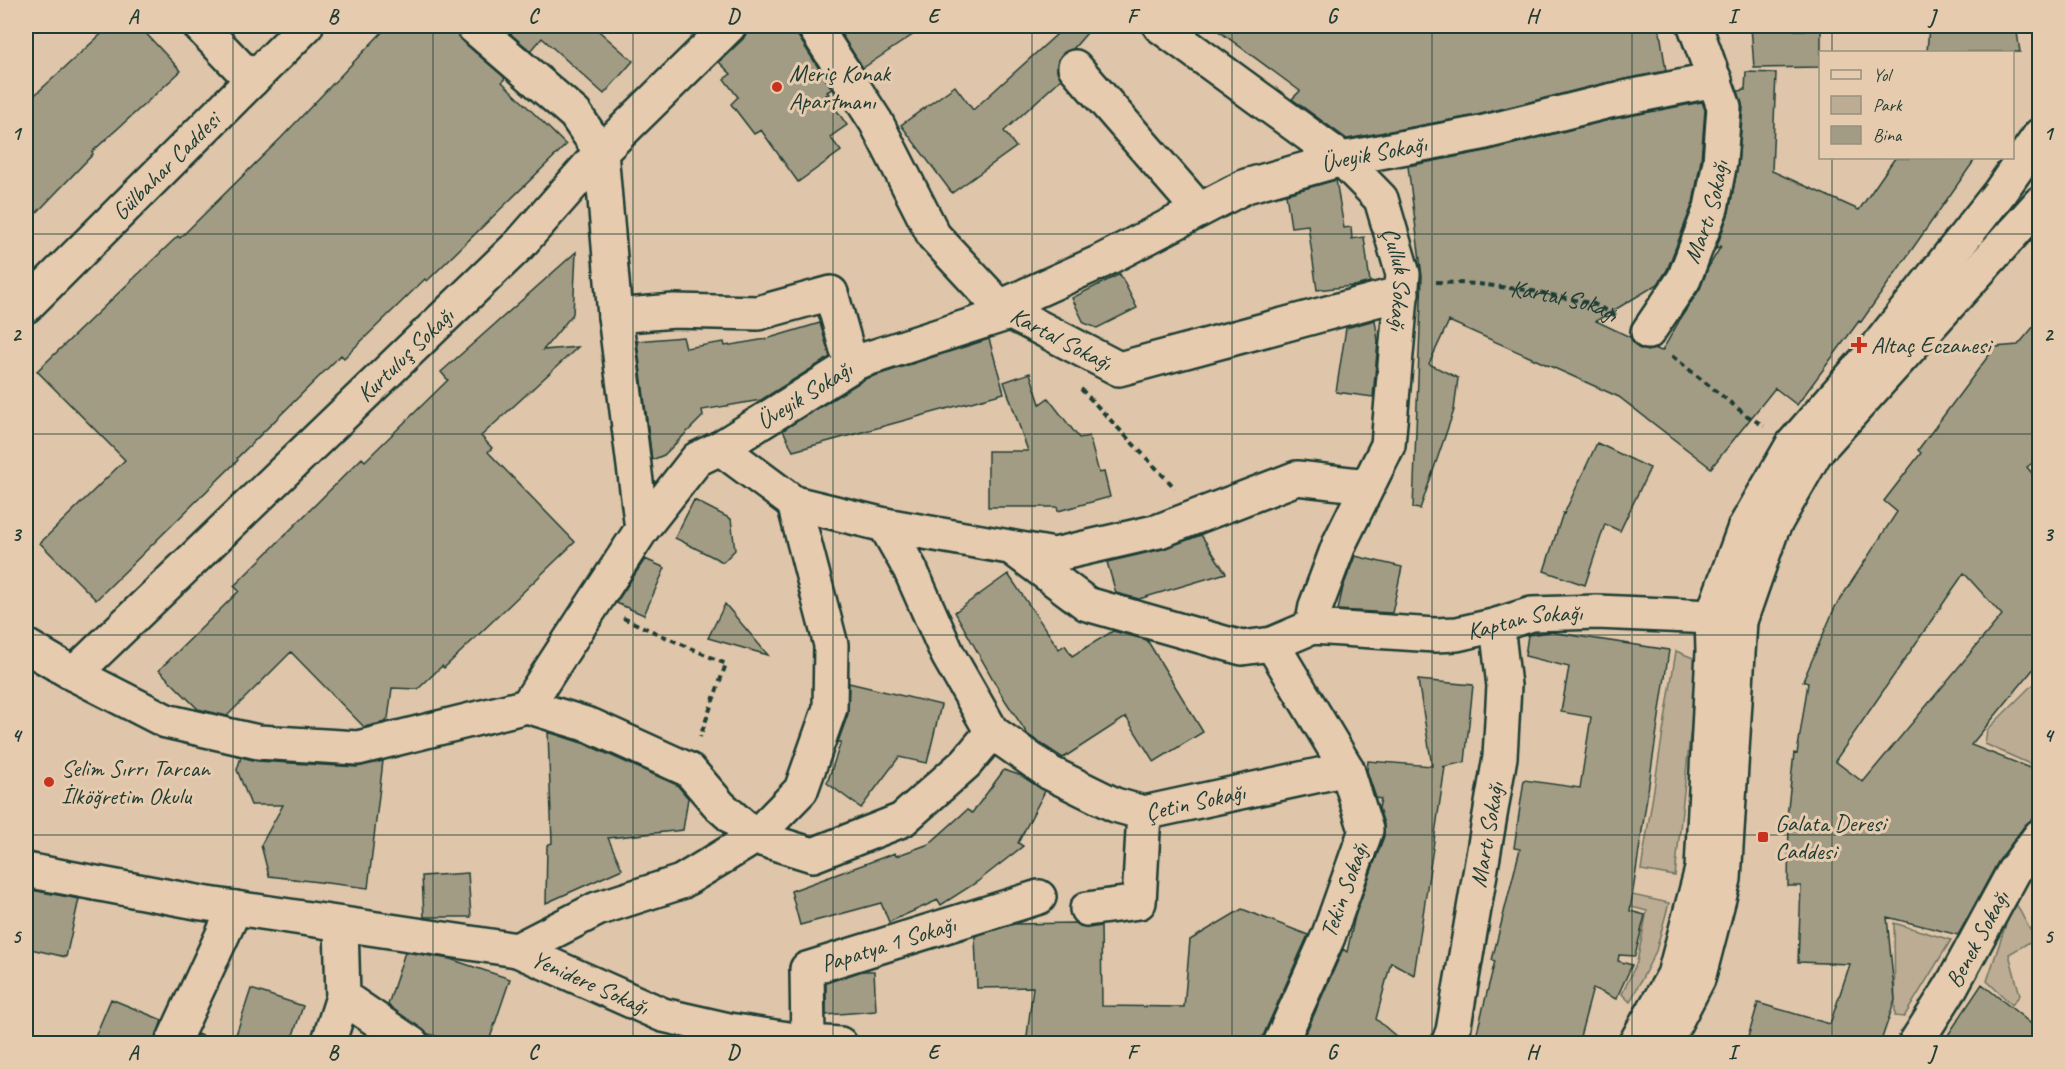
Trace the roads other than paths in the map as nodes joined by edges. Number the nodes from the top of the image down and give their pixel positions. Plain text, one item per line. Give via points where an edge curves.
1 (200, 26) edge
2 (306, 26) edge
3 (473, 26) edge
4 (729, 26) edge
5 (814, 26) edge
6 (1160, 26) edge
7 (1695, 26) edge
8 (1075, 67) dead end
9 (252, 80) junction
10 (1715, 80) junction
11 (2040, 135) edge
12 (601, 152) junction
13 (1342, 159) junction
14 (2040, 203) edge
15 (1199, 210) junction
16 (1402, 284) junction
17 (26, 306) edge
18 (1001, 311) junction
19 (615, 316) junction
20 (1648, 332) road end
21 (857, 362) junction
22 (720, 448) junction
23 (1367, 486) junction
24 (794, 503) junction
25 (885, 525) junction
26 (642, 529) junction
27 (1011, 547) junction
28 (1726, 619) junction
29 (1497, 625) junction
30 (1312, 627) junction
31 (1272, 644) junction
32 (26, 645) edge
33 (74, 674) junction
34 (527, 706) junction
35 (992, 732) junction
36 (1347, 769) junction
37 (1144, 813) junction
38 (2040, 836) edge
39 (755, 837) junction
40 (26, 870) edge
41 (1039, 897) dead end
42 (236, 908) junction
43 (1087, 909) dead end
44 (341, 924) junction
45 (517, 950) junction
46 (343, 997) junction
47 (734, 1037) edge
48 (824, 1043) edge
49 (172, 1044) edge
50 (328, 1044) edge
51 (412, 1044) edge
52 (1280, 1044) edge
53 (1448, 1044) edge
54 (1635, 1044) edge
55 (1664, 1044) edge
56 (1915, 1044) edge

1 - 9 street
2 - 9 street, Gülbahar Caddesi
3 - 12 street via 575,114
4 - 12 street, Kurtuluş Sokağı
5 - 18 street, Kartal Sokağı via 876,122 934,236
6 - 13 street, Çulluk Sokağı
7 - 10 street
8 - 15 street
9 - 17 street, Gülbahar Caddesi
10 - 13 street, Üveyik Sokağı via 1481,133
10 - 20 street, Martı Sokağı via 1724,106 1712,208 1684,279
11 - 28 street via 1875,350 1793,444 1745,527
12 - 19 street
12 - 33 street, Kurtuluş Sokağı via 520,244
13 - 15 street, Üveyik Sokağı via 1246,186
13 - 16 street, Çulluk Sokağı via 1381,199
14 - 28 street via 1815,453
15 - 18 street, Üveyik Sokağı
16 - 18 street, Kartal Sokağı via 1119,369
16 - 23 street, Çulluk Sokağı via 1388,445
18 - 21 street, Üveyik Sokağı
19 - 21 street via 674,311 758,313 831,293 847,350
19 - 26 street
21 - 22 street, Üveyik Sokağı
22 - 24 street
22 - 26 street, Üveyik Sokağı via 697,459
23 - 27 street via 1297,478 1159,531 1054,555
23 - 30 street, Çulluk Sokağı via 1340,542
24 - 25 street
24 - 39 street via 831,645 830,708 801,790
25 - 27 street
25 - 35 street via 910,569 948,655
26 - 34 street, Üveyik Sokağı
27 - 31 street via 1087,604 1242,648
28 - 29 street, Kaptan Sokağı via 1598,612 1532,614
28 - 54 street via 1713,651 1701,869 1674,975
28 - 55 street via 1724,879 1698,979
29 - 30 street, Kaptan Sokağı via 1435,635
29 - 53 street, Martı Sokağı via 1504,686 1500,757
30 - 31 street
31 - 36 street, Tekin Sokağı
32 - 33 street
33 - 34 street via 166,721 258,742 358,748
34 - 39 street via 592,726 689,770 720,806
35 - 37 street, Çetin Sokağı via 1050,773 1115,805
35 - 39 street via 966,764 902,820 813,855
36 - 37 street, Çetin Sokağı
36 - 52 street, Tekin Sokağı via 1366,830 1328,937
37 - 43 street via 1139,902
38 - 56 street, Benek Sokağı via 2014,871
39 - 45 street via 681,882 597,909
40 - 42 street, Yenidere Sokağı
41 - 48 street, Papatya 1 Sokağı via 807,969
42 - 44 street, Yenidere Sokağı
42 - 49 street
44 - 45 street, Yenidere Sokağı
44 - 46 street
45 - 47 street, Yenidere Sokağı via 663,1015
46 - 50 street
46 - 51 street
47 - 48 street, Yenidere Sokağı

